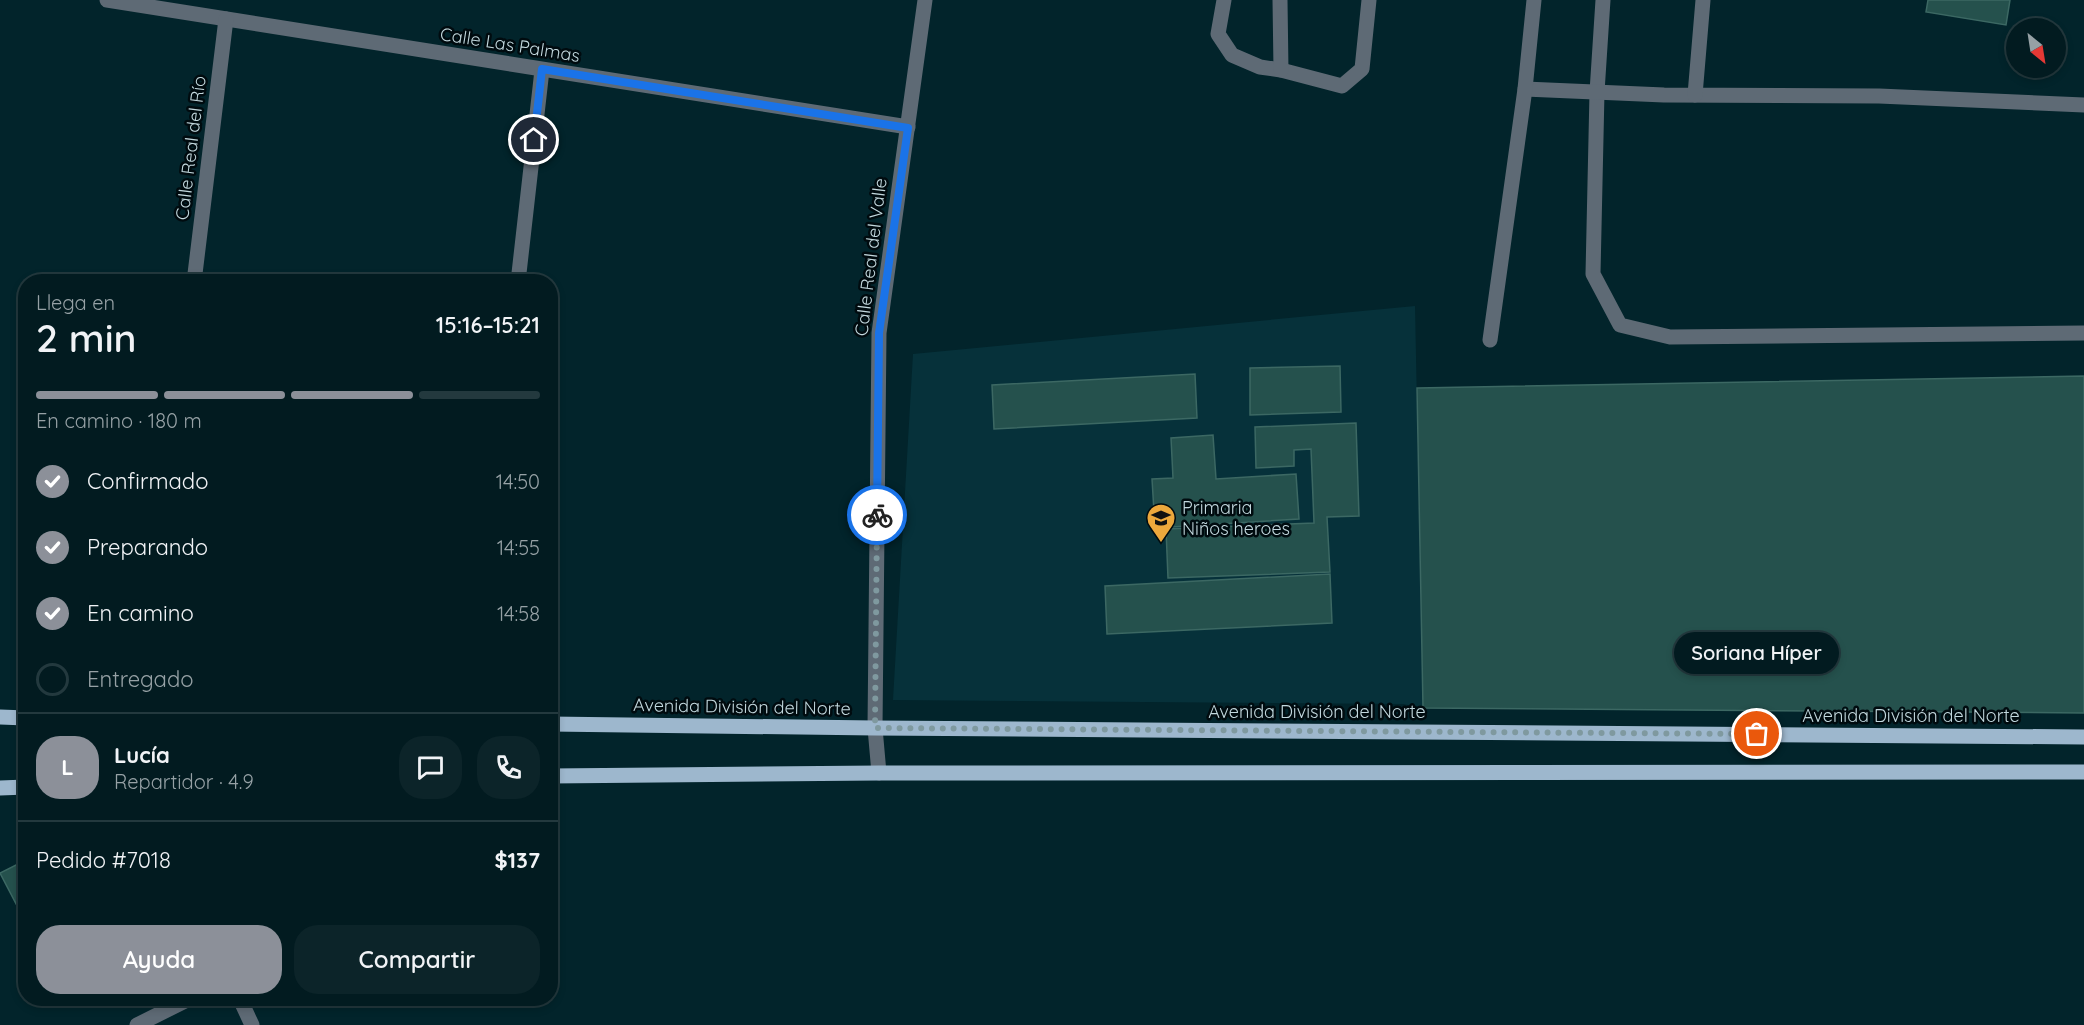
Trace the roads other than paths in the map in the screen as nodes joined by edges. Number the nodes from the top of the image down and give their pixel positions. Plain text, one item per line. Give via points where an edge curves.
1 (107, 0) edge
2 (925, 0) edge
3 (1224, 0) edge
4 (1280, 0) edge
5 (1369, 0) edge
6 (1534, 0) edge
7 (1603, 0) edge
8 (1703, 0) edge
9 (226, 19) junction
10 (542, 69) junction
11 (1281, 70) junction
12 (1525, 89) junction
13 (1597, 92) junction
14 (1695, 95) junction
15 (2084, 105) edge
16 (908, 128) junction
17 (195, 274) edge
18 (519, 274) edge
19 (2084, 333) edge
20 (1490, 339) dead end
21 (0, 717) edge
22 (18, 718) edge
23 (558, 724) edge
24 (875, 728) junction
25 (2084, 737) edge
26 (2084, 772) edge
27 (879, 773) junction
28 (558, 776) edge
29 (18, 787) edge
30 (0, 788) edge
31 (175, 1006) edge
32 (243, 1006) edge
33 (137, 1025) edge
34 (252, 1025) edge

1 - 9 street, Calle Las Palmas
2 - 16 street, Calle Real del Valle
3 - 11 street via 1218,34 1232,54 1260,67
4 - 11 street
5 - 11 street via 1362,69 1342,86
6 - 12 street
7 - 13 street
8 - 14 street
9 - 10 street, Calle Las Palmas
9 - 17 street, Calle Real del Río
10 - 16 street, Calle Las Palmas
10 - 18 street
12 - 13 street
12 - 20 street
13 - 14 street
13 - 19 street via 1593,274 1620,325 1670,337
14 - 15 street via 1879,96
16 - 24 street, Calle Real del Valle via 879,333
21 - 22 main road
23 - 24 main road, Avenida División del Norte
24 - 25 main road, Avenida División del Norte
24 - 27 street, Calle Real del Valle
26 - 27 main road
27 - 28 main road
29 - 30 main road
31 - 33 street
32 - 34 street

